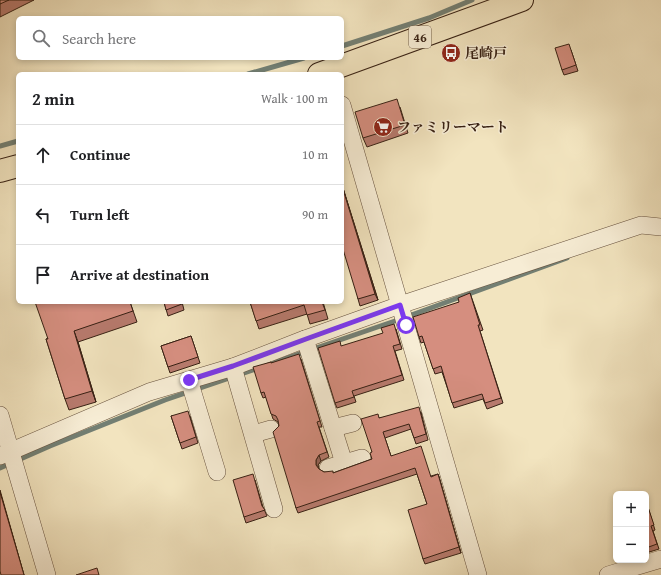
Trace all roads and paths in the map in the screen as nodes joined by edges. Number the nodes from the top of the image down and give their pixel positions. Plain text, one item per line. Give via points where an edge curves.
1 (522, 0) edge
2 (331, 72) edge
3 (344, 112) edge
4 (16, 167) edge
5 (0, 171) edge
6 (661, 227) edge
7 (402, 313) junction
8 (306, 339) junction
9 (233, 366) junction
10 (189, 380) junction
11 (0, 415) edge
12 (353, 423) dead end
13 (333, 428) junction
14 (271, 429) dead end
15 (253, 434) junction
16 (5, 454) edge
17 (362, 458) dead end
18 (344, 463) junction
19 (328, 468) dead end
20 (217, 472) dead end
21 (276, 497) dead end
22 (661, 559) edge
23 (47, 575) edge
24 (478, 575) edge
25 (608, 575) edge

1 - 2 main road, 46
3 - 7 street
4 - 5 main road
6 - 7 street via 641,225
7 - 8 street
7 - 24 street
8 - 9 street
8 - 13 street
9 - 10 street
9 - 15 street
10 - 16 street via 149,392
10 - 20 street
11 - 16 street
12 - 13 street
13 - 18 street
14 - 15 street
15 - 21 street
16 - 23 street
17 - 18 street
18 - 19 street
22 - 25 street

